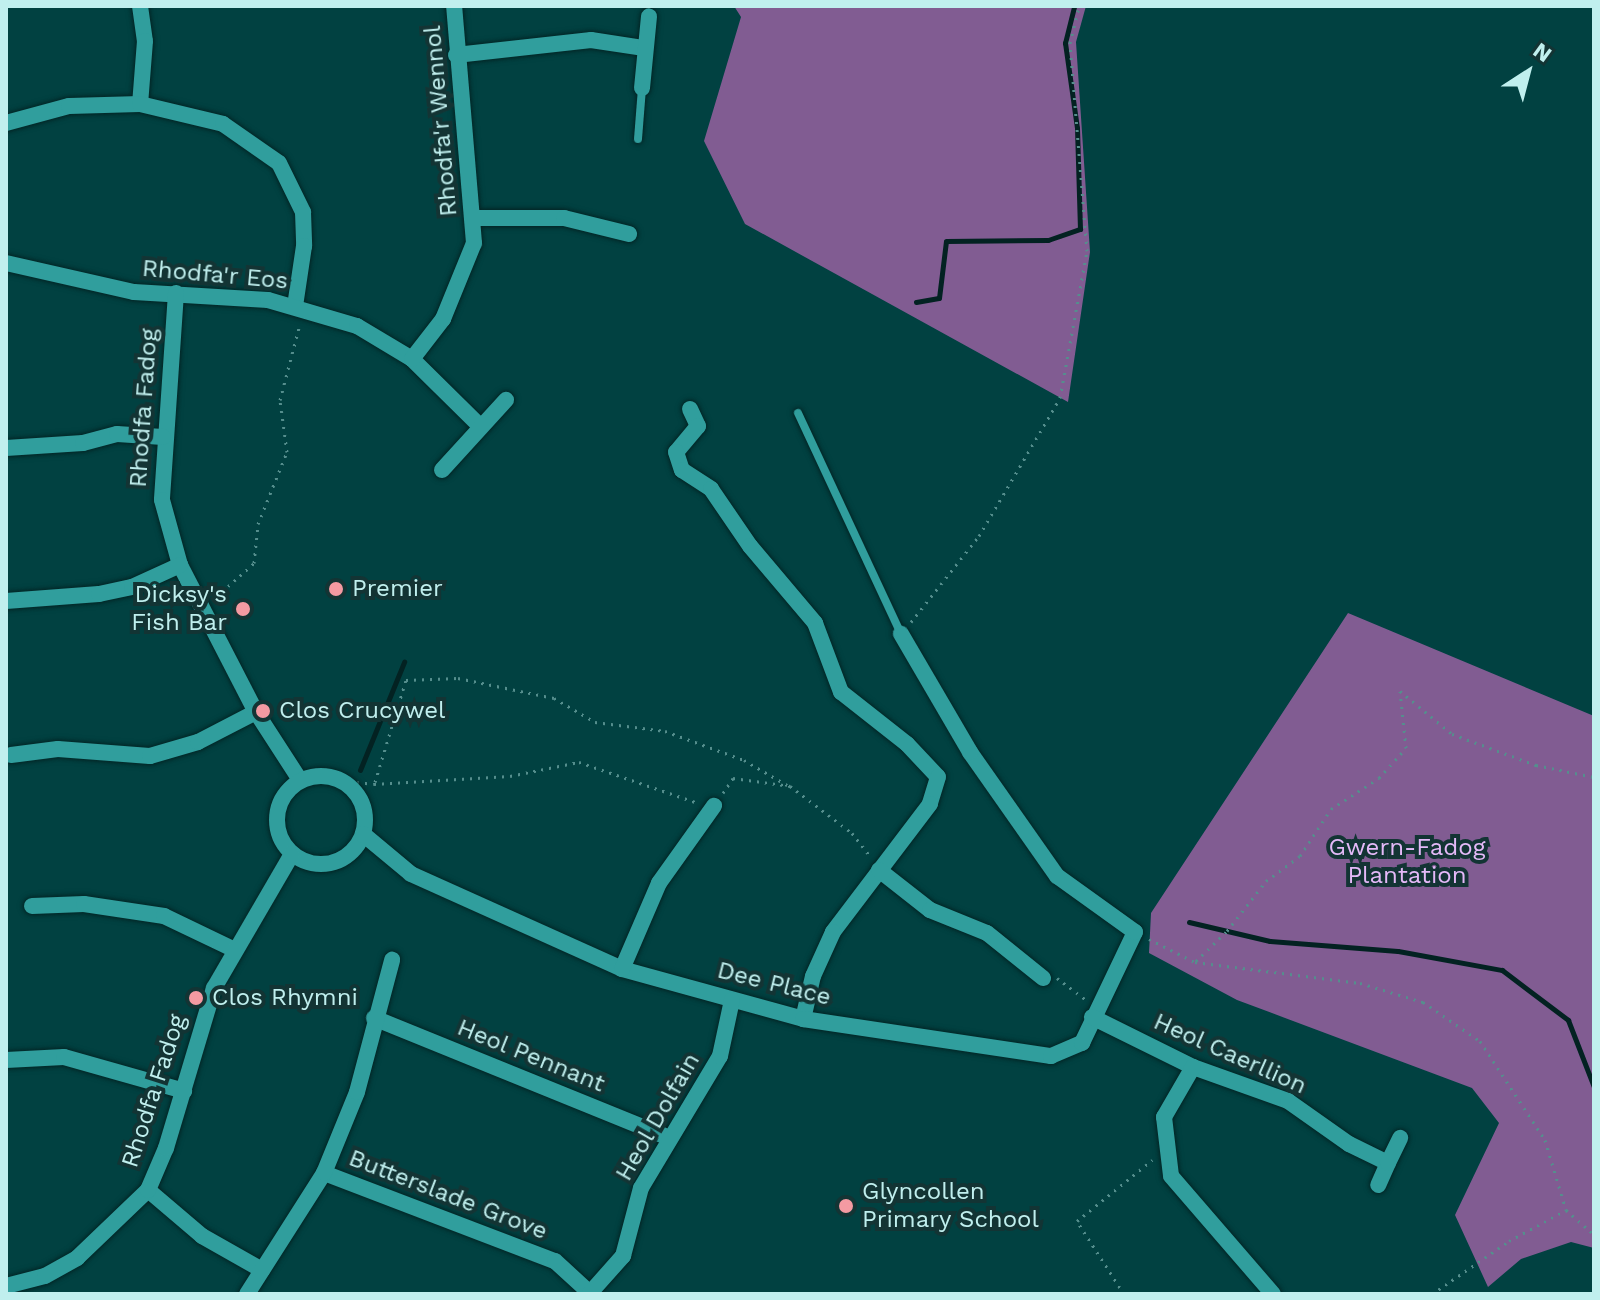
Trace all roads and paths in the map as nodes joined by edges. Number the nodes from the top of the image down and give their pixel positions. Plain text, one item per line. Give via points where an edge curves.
1 (140, 6) edge
2 (454, 6) edge
3 (1079, 6) edge
4 (649, 16) dead end
5 (644, 48) junction
6 (456, 55) junction
7 (642, 88) joint
8 (140, 104) junction
9 (6, 123) edge
10 (638, 139) dead end
11 (475, 218) junction
12 (629, 234) dead end
13 (6, 263) edge
14 (176, 293) junction
15 (299, 308) junction
16 (412, 359) junction
17 (506, 400) dead end
18 (690, 409) dead end
19 (798, 413) dead end
20 (480, 426) junction
21 (163, 437) junction
22 (6, 448) edge
23 (442, 470) dead end
24 (180, 565) junction
25 (6, 601) edge
26 (206, 616) junction
27 (901, 634) junction
28 (256, 712) junction
29 (11, 755) dead end
30 (1594, 777) edge
31 (300, 780) junction
32 (341, 780) junction
33 (374, 784) junction
34 (790, 786) junction
35 (714, 806) junction
36 (363, 834) junction
37 (292, 854) junction
38 (879, 870) junction
39 (32, 906) dead end
40 (1135, 932) junction
41 (235, 950) junction
42 (392, 960) dead end
43 (1195, 962) junction
44 (622, 969) junction
45 (1043, 978) joint
46 (732, 1000) junction
47 (1094, 1012) junction
48 (374, 1018) junction
49 (803, 1019) junction
50 (6, 1060) edge
51 (1193, 1067) junction
52 (184, 1091) junction
53 (670, 1138) junction
54 (1400, 1138) dead end
55 (1164, 1150) junction
56 (1388, 1163) junction
57 (324, 1173) junction
58 (1378, 1185) dead end
59 (148, 1190) junction
60 (1566, 1210) junction
61 (1594, 1234) edge
62 (262, 1270) junction
63 (6, 1286) edge
64 (590, 1293) edge
65 (247, 1294) edge
66 (1124, 1294) edge
67 (1273, 1294) edge
68 (1432, 1294) edge

1 - 8 street via 145,41
2 - 6 street, Rhodfa'r Wennol
3 - 27 path via 1070,43 1087,251 1060,398 979,536
4 - 5 street
5 - 6 street via 591,40
5 - 7 street
6 - 11 street, Rhodfa'r Wennol
7 - 10 lane
8 - 9 street via 69,106
8 - 15 street via 223,124 279,163 303,212
11 - 12 street via 564,218
11 - 16 street, Rhodfa'r Wennol via 463,281 443,319
13 - 14 street, Rhodfa'r Eos via 65,281
14 - 15 street, Rhodfa'r Eos
14 - 21 street, Rhodfa Fadog
15 - 16 street, Rhodfa'r Eos via 357,326
15 - 26 path via 280,400 287,452 258,524 254,563 221,588
16 - 20 street, Rhodfa'r Eos
17 - 20 street
18 - 38 street via 698,426 676,452 682,470 711,489 750,546 815,623 841,692 907,744 938,777 930,804
19 - 27 lane
20 - 23 street
21 - 22 street via 117,434 83,443
21 - 24 street, Rhodfa Fadog via 162,500
24 - 25 street via 132,587 99,594
24 - 26 street, Rhodfa Fadog
26 - 28 street, Rhodfa Fadog
27 - 40 street via 970,752 1057,876
28 - 29 street via 198,742 150,756 58,749
28 - 31 street, Rhodfa Fadog
30 - 43 path via 1536,765 1452,734 1400,691 1406,748 1379,778 1331,809 1300,856 1266,881
31 - 32 street
31 - 37 street via 277,810 277,828
32 - 33 path
32 - 36 street via 364,809
33 - 34 path via 406,680 458,678 554,698 595,722 665,731 744,760
33 - 35 path via 510,776 579,762 649,783 683,801
34 - 35 path via 733,778
34 - 38 path via 852,833
35 - 44 street via 659,883
36 - 37 street via 339,861 309,863
36 - 44 street, Dee Place via 411,874
37 - 41 street, Rhodfa Fadog
38 - 45 street via 930,910 987,933
38 - 49 street via 833,932 813,976
39 - 41 street via 84,904 164,916
40 - 43 path
40 - 47 street, Dee Place
41 - 52 street, Rhodfa Fadog via 204,1013
42 - 48 street
43 - 60 path via 1360,983 1423,1002 1480,1041 1545,1140
44 - 46 street, Dee Place
45 - 47 path via 1053,975
46 - 49 street, Dee Place
46 - 53 street, Heol Dolfain via 720,1056
47 - 49 street, Dee Place via 1082,1043 1051,1056
47 - 51 street, Heol Caerllion
48 - 53 street, Heol Pennant
48 - 57 street via 357,1092
50 - 52 street via 64,1057
51 - 55 street via 1164,1117
51 - 56 street, Heol Caerllion via 1288,1101 1349,1144
52 - 59 street, Rhodfa Fadog
53 - 64 street, Heol Dolfain via 641,1188 623,1256
54 - 56 street
55 - 66 path via 1077,1221
55 - 67 street via 1171,1176
56 - 58 street
57 - 62 street
57 - 64 street, Butterslade Grove via 555,1261
59 - 62 street via 202,1236
59 - 63 street, Rhodfa Fadog via 77,1258 45,1276
60 - 61 path
60 - 68 path
62 - 65 street

